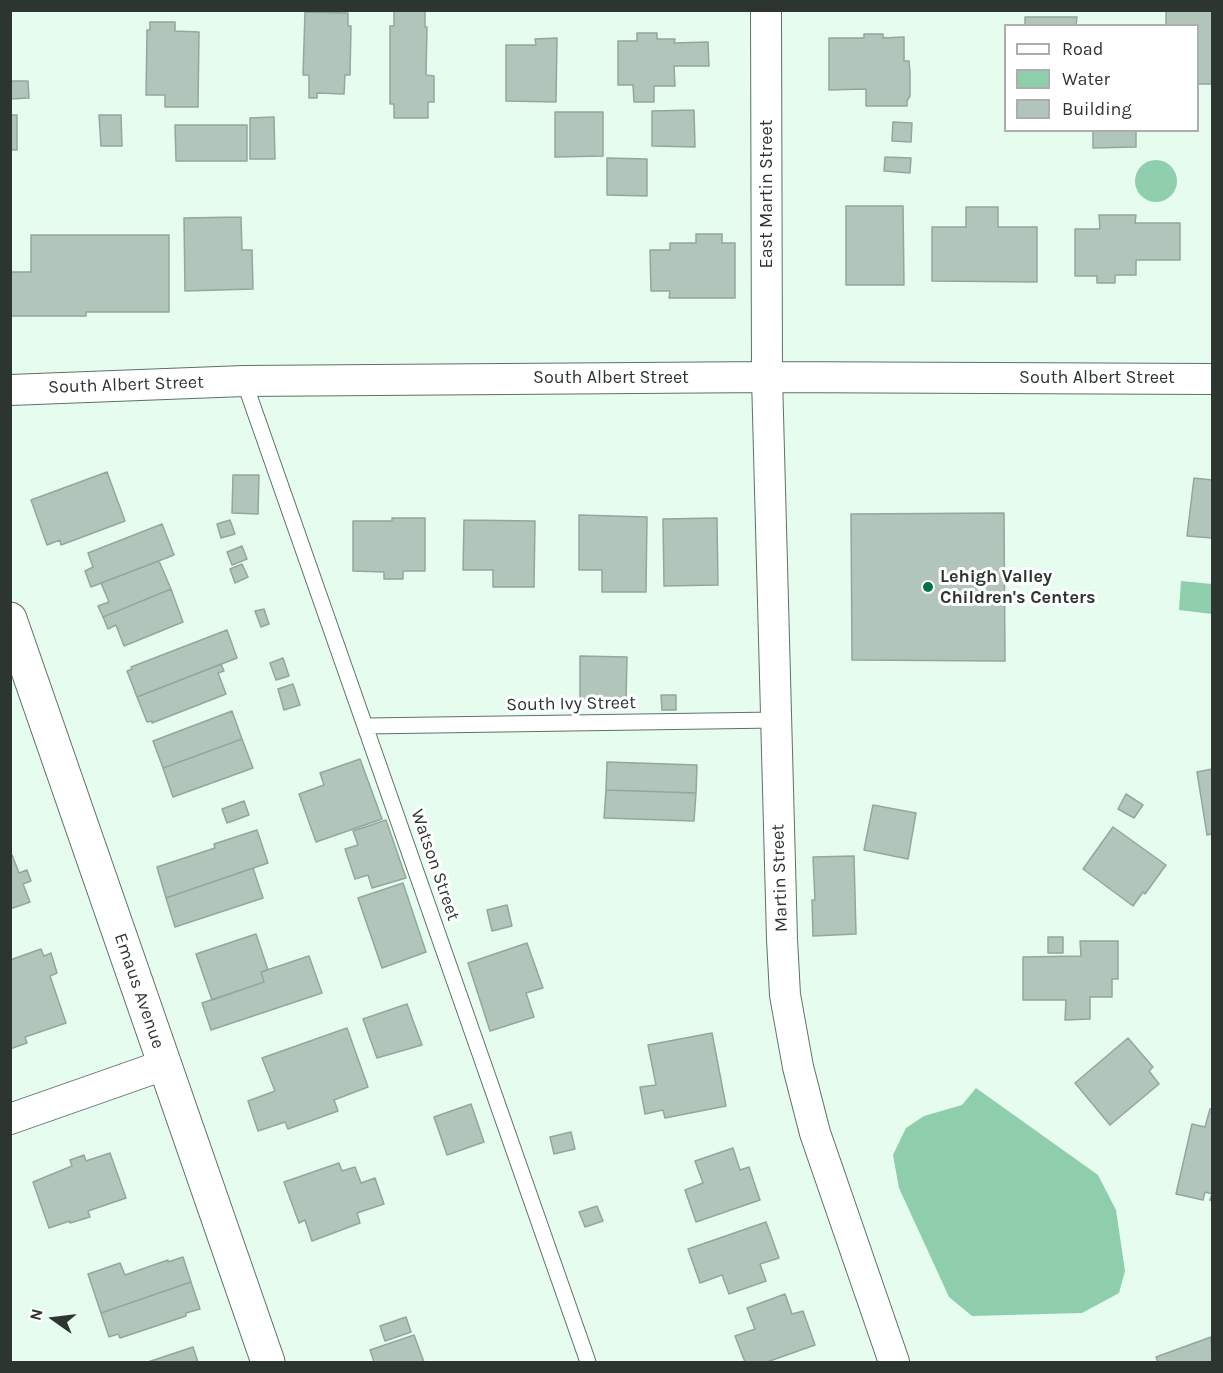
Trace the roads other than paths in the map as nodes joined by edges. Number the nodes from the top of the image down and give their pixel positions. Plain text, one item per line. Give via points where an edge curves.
1 (766, 10) edge
2 (767, 377) junction
3 (1212, 380) edge
4 (244, 381) junction
5 (10, 390) edge
6 (10, 619) edge
7 (776, 720) junction
8 (366, 726) junction
9 (164, 1065) junction
10 (10, 1119) edge
11 (268, 1362) edge
12 (588, 1362) edge
13 (894, 1362) edge

1 - 2 street, East Martin Street
2 - 3 street, South Albert Street
2 - 4 street, South Albert Street
2 - 7 street, Martin Street
4 - 5 street, South Albert Street
4 - 8 lane, Watson Street
6 - 9 main road, Emaus Avenue
7 - 8 lane, South Ivy Street
7 - 13 street, Martin Street via 782,939 798,1068 815,1134
8 - 12 lane, Watson Street
9 - 10 street
9 - 11 main road, Emaus Avenue

